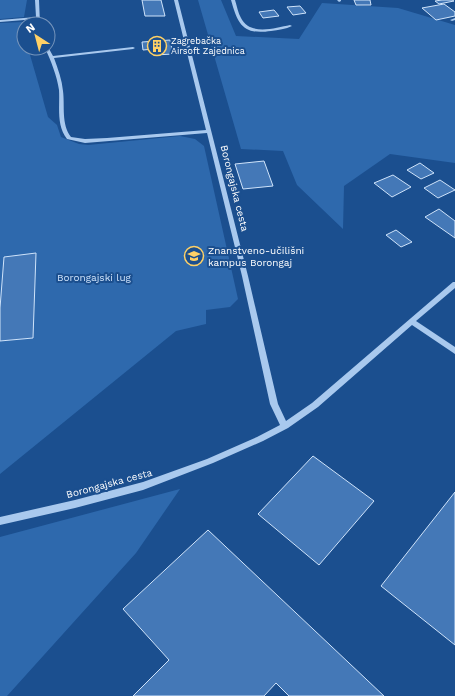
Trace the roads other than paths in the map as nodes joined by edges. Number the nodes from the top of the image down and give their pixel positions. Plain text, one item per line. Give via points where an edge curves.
1 (37, 0) edge
2 (176, 0) edge
3 (233, 0) edge
4 (37, 16) edge
5 (16, 20) edge
6 (0, 21) edge
7 (290, 26) dead end
8 (133, 48) dead end
9 (52, 57) joint
10 (209, 131) junction
11 (455, 284) edge
12 (411, 321) junction
13 (455, 351) edge
14 (285, 426) junction
15 (0, 521) edge

1 - 4 street
2 - 10 street, Borongajska cesta
3 - 7 street via 240,22 249,29
5 - 6 street
8 - 9 street
9 - 10 street via 60,88 64,131 69,138 92,141
10 - 14 street, Borongajska cesta via 274,404
11 - 12 street, Borongajska cesta
12 - 13 street
12 - 14 street, Borongajska cesta via 315,405
14 - 15 street, Borongajska cesta via 210,461 143,486

